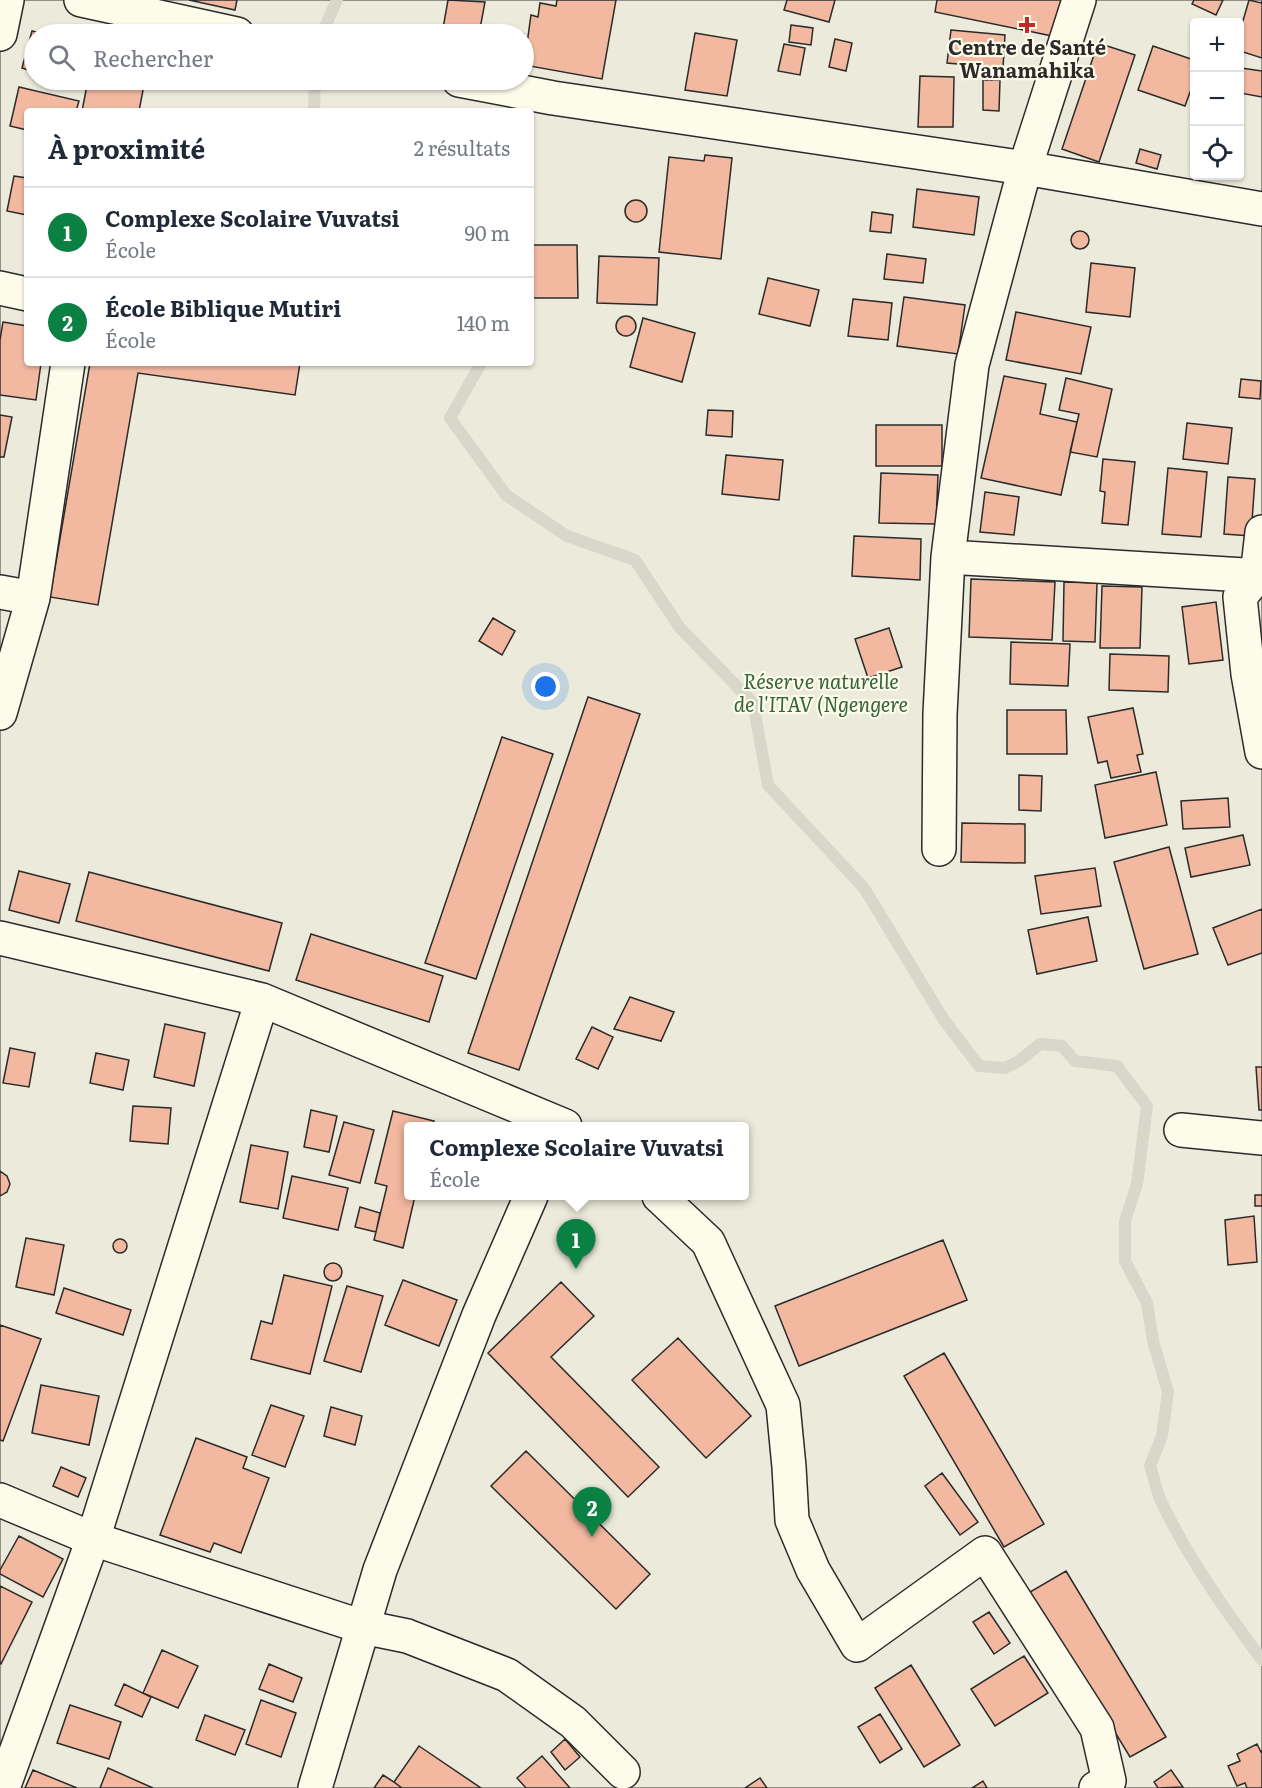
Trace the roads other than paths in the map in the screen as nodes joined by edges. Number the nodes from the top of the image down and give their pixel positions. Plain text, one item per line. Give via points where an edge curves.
1 (7, 0) edge
2 (81, 0) edge
3 (1079, 0) edge
4 (191, 24) edge
5 (0, 34) edge
6 (512, 90) edge
7 (1025, 168) junction
8 (1262, 209) edge
9 (0, 288) edge
10 (24, 293) edge
11 (68, 366) edge
12 (1262, 532) edge
13 (948, 557) junction
14 (1260, 576) edge
15 (0, 592) edge
16 (33, 598) junction
17 (0, 713) edge
18 (1262, 752) edge
19 (939, 849) dead end
20 (0, 938) edge
21 (262, 1000) junction
22 (553, 1122) edge
23 (1181, 1130) dead end
24 (1262, 1138) edge
25 (529, 1200) edge
26 (663, 1200) edge
27 (0, 1500) edge
28 (93, 1539) junction
29 (363, 1627) junction
30 (623, 1772) dead end
31 (3, 1788) edge
32 (315, 1788) edge
33 (1096, 1788) edge

1 - 5 street
2 - 4 street
3 - 7 street
6 - 7 street
7 - 8 street
7 - 13 street via 972,365
9 - 10 street
11 - 16 street
12 - 14 street
13 - 14 street
13 - 19 street via 940,714
14 - 18 street via 1240,597
15 - 16 street
16 - 17 street
20 - 21 street
21 - 22 street
21 - 28 street
23 - 24 street
25 - 29 street via 441,1411 380,1570
26 - 33 street via 708,1242 783,1405 792,1520 813,1570 857,1645 985,1553 1097,1728 1108,1781
27 - 28 street
28 - 29 street
28 - 31 street
29 - 30 street via 407,1636 507,1675 573,1722
29 - 32 street

